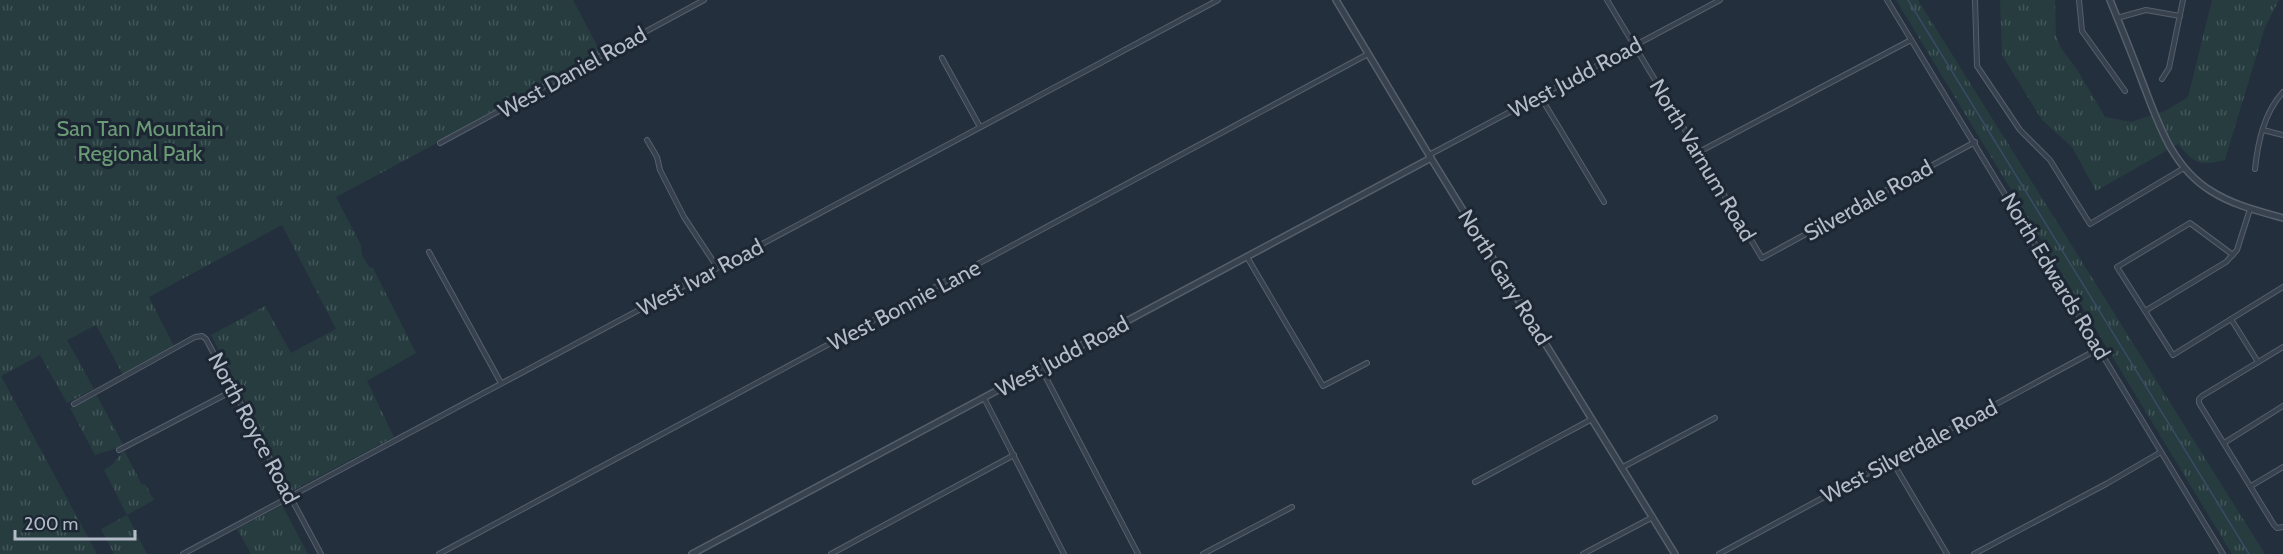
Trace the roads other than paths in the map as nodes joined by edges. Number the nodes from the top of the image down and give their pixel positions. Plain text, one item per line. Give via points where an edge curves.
1 (704, 0) edge
2 (1218, 0) edge
3 (1336, 0) edge
4 (1607, 0) edge
5 (1720, 0) edge
6 (1887, 0) edge
7 (1974, 0) edge
8 (2079, 0) edge
9 (2110, 0) edge
10 (2183, 0) edge
11 (2180, 16) junction
12 (2117, 18) junction
13 (1911, 40) junction
14 (1635, 45) junction
15 (1368, 54) junction
16 (942, 58) dead end
17 (2162, 79) dead end
18 (2125, 91) dead end
19 (2283, 92) edge
20 (1540, 96) junction
21 (980, 127) junction
22 (2263, 130) junction
23 (2283, 135) edge
24 (647, 140) dead end
25 (1975, 142) junction
26 (440, 143) dead end
27 (1699, 152) junction
28 (1430, 157) junction
29 (2184, 168) junction
30 (2255, 169) dead end
31 (1604, 202) dead end
32 (2250, 209) junction
33 (2283, 218) edge
34 (429, 252) dead end
35 (2234, 255) junction
36 (1247, 257) junction
37 (1762, 258) joint
38 (717, 267) junction
39 (2283, 287) edge
40 (2145, 311) junction
41 (2231, 319) junction
42 (2283, 347) edge
43 (2100, 348) junction
44 (2258, 362) junction
45 (1367, 363) dead end
46 (1041, 368) junction
47 (501, 384) junction
48 (234, 390) junction
49 (984, 398) junction
50 (74, 404) dead end
51 (2283, 406) edge
52 (1715, 418) dead end
53 (1593, 419) junction
54 (2224, 443) junction
55 (119, 450) dead end
56 (2161, 452) junction
57 (1014, 456) junction
58 (1892, 461) junction
59 (2283, 466) edge
60 (1623, 467) junction
61 (1475, 482) dead end
62 (2251, 486) junction
63 (291, 496) junction
64 (1292, 507) dead end
65 (1653, 517) junction
66 (2283, 527) edge
67 (183, 554) edge
68 (321, 554) edge
69 (439, 554) edge
70 (692, 554) edge
71 (831, 554) edge
72 (1064, 554) edge
73 (1138, 554) edge
74 (1203, 554) edge
75 (1583, 554) edge
76 (1675, 554) edge
77 (1719, 554) edge
78 (1947, 554) edge
79 (1974, 554) edge
80 (2223, 554) edge

1 - 26 street, West Daniel Road
2 - 21 street, West Ivar Road
3 - 15 street, North Gary Road
4 - 14 street, North Varnum Road
5 - 14 street, West Judd Road
6 - 13 street, North Edwards Road
7 - 29 street via 1977,66 2020,130 2050,160 2090,224
8 - 18 street via 2082,32
9 - 12 street
10 - 11 street
11 - 12 street via 2146,9
11 - 17 street via 2169,68
12 - 29 street via 2163,132
13 - 25 street, North Edwards Road
13 - 27 street
14 - 20 street, West Judd Road
14 - 27 street, North Varnum Road
15 - 28 street, North Gary Road
15 - 69 street, West Bonnie Lane
16 - 21 street
19 - 22 street via 2268,111
20 - 28 street, West Judd Road
20 - 31 street
21 - 38 street, West Ivar Road
22 - 23 street
22 - 30 street
24 - 38 street via 684,217
25 - 37 street, Silverdale Road
25 - 43 street, North Edwards Road
27 - 37 street, North Varnum Road
28 - 36 street, West Judd Road
28 - 53 street, North Gary Road
29 - 32 street via 2209,190
32 - 33 street
32 - 35 street
34 - 47 street
35 - 40 street
35 - 40 street via 2190,223 2117,267
36 - 45 street via 1323,386
36 - 46 street, West Judd Road
38 - 47 street, West Ivar Road
39 - 41 street
40 - 41 street via 2173,355
41 - 44 street
42 - 44 street
43 - 56 street, North Edwards Road
43 - 58 street, West Silverdale Road
44 - 54 street via 2199,399
46 - 49 street, West Judd Road
46 - 73 street
47 - 63 street, West Ivar Road
48 - 50 street, North Royce Road via 202,336
48 - 55 street
48 - 63 street, North Royce Road
49 - 57 street
49 - 70 street, West Judd Road
51 - 54 street
52 - 60 street
53 - 60 street, North Gary Road
53 - 61 street
54 - 62 street
56 - 79 street
56 - 80 street, North Edwards Road
57 - 71 street
57 - 72 street
58 - 77 street, West Silverdale Road
58 - 78 street
59 - 62 street
60 - 65 street, North Gary Road
62 - 66 street via 2277,528
63 - 67 street, West Ivar Road
63 - 68 street, North Royce Road
64 - 74 street
65 - 75 street
65 - 76 street, North Gary Road

